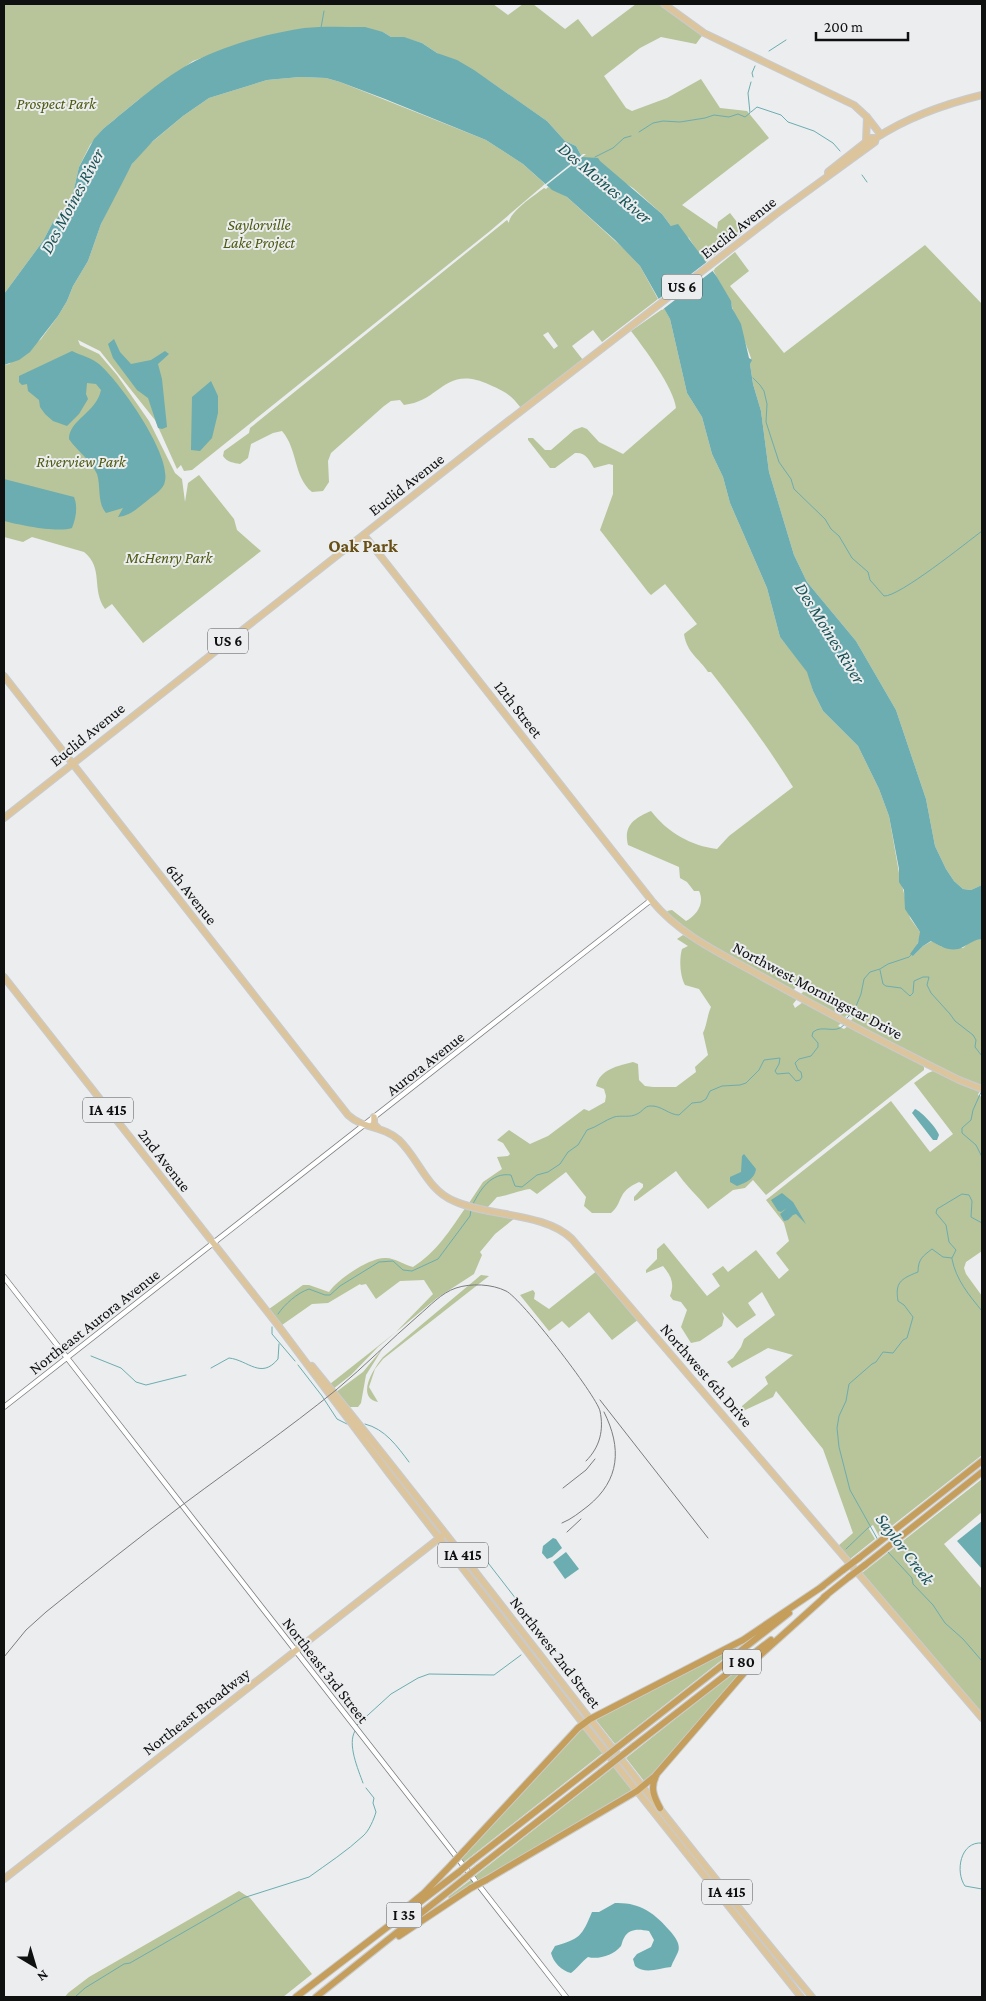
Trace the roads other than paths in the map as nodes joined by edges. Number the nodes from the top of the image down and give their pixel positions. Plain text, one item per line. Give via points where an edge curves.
1 (664, 4) edge
2 (982, 95) edge
3 (867, 116) junction
4 (878, 137) junction
5 (866, 141) junction
6 (828, 176) junction
7 (364, 535) junction
8 (4, 676) edge
9 (72, 764) junction
10 (4, 818) edge
11 (651, 900) junction
12 (4, 977) edge
13 (982, 1089) edge
14 (374, 1117) junction
15 (363, 1125) junction
16 (380, 1130) junction
17 (212, 1243) junction
18 (4, 1277) edge
19 (277, 1324) junction
20 (66, 1358) junction
21 (4, 1407) edge
22 (982, 1461) edge
23 (982, 1472) edge
24 (446, 1533) junction
25 (440, 1537) junction
26 (823, 1586) junction
27 (827, 1594) junction
28 (296, 1650) junction
29 (982, 1718) edge
30 (590, 1719) junction
31 (584, 1723) junction
32 (661, 1768) junction
33 (644, 1786) junction
34 (637, 1791) junction
35 (660, 1808) junction
36 (459, 1872) joint
37 (4, 1879) edge
38 (348, 1957) junction
39 (356, 1965) junction
40 (296, 1997) edge
41 (316, 1997) edge
42 (566, 1997) edge
43 (801, 1997) edge
44 (812, 1997) edge

1 - 3 main road via 704,33 854,105
2 - 4 main road, US 6 via 924,114
3 - 4 main road
3 - 5 main road
4 - 5 main road, Euclid Avenue / US 6
4 - 6 main road, Euclid Avenue / US 6
5 - 6 main road, Euclid Avenue / US 6 via 828,172
6 - 7 main road, Euclid Avenue / US 6
7 - 9 main road, Euclid Avenue / US 6
7 - 11 main road, 12th Street
8 - 9 main road, 6th Avenue
9 - 10 main road, Euclid Avenue / US 6
9 - 15 main road, 6th Avenue via 345,1110
11 - 13 main road, Northwest Morningstar Drive via 687,935 853,1026
11 - 14 street, Aurora Avenue
12 - 17 main road, 2nd Avenue / IA 415
14 - 15 street, Aurora Avenue
14 - 16 main road via 374,1124
15 - 16 main road, Northwest 6th Drive
15 - 17 street, Aurora Avenue
16 - 29 main road, Northwest 6th Drive via 399,1140 446,1198 555,1226 572,1238
17 - 19 main road, Northwest 2nd Street / IA 415
17 - 20 street, Northeast Aurora Avenue
18 - 20 street, Northeast 3rd Street
19 - 24 main road, Northwest 2nd Street / IA 415
19 - 25 main road, Northwest 2nd Street / IA 415
20 - 21 street, Northeast Aurora Avenue
20 - 28 street, Northeast 3rd Street
22 - 26 highway, I 80, bridge
23 - 27 highway, I 80, bridge
24 - 25 main road, Northeast Broadway
24 - 30 main road, Northwest 2nd Street / IA 415
25 - 28 main road, Northeast Broadway
25 - 31 main road, Northwest 2nd Street / IA 415
26 - 30 highway via 743,1640
26 - 36 highway, I 80, bridge
27 - 32 highway via 757,1658
27 - 39 highway, I 80, bridge
28 - 37 main road, Northeast Broadway
28 - 42 street, Northeast 3rd Street
30 - 31 highway
30 - 33 main road, Northwest 2nd Street / IA 415
31 - 34 main road, Northwest 2nd Street / IA 415
31 - 38 highway, bridge via 424,1893
32 - 33 highway
32 - 35 highway via 652,1787
33 - 34 highway
33 - 35 main road, Northwest 2nd Street / IA 415
34 - 39 highway, bridge via 472,1888
34 - 43 main road, Northwest 2nd Street / IA 415
35 - 44 main road, Northwest 2nd Street / IA 415
36 - 38 highway, I 35
38 - 40 highway, I 35
39 - 41 highway, I 80

